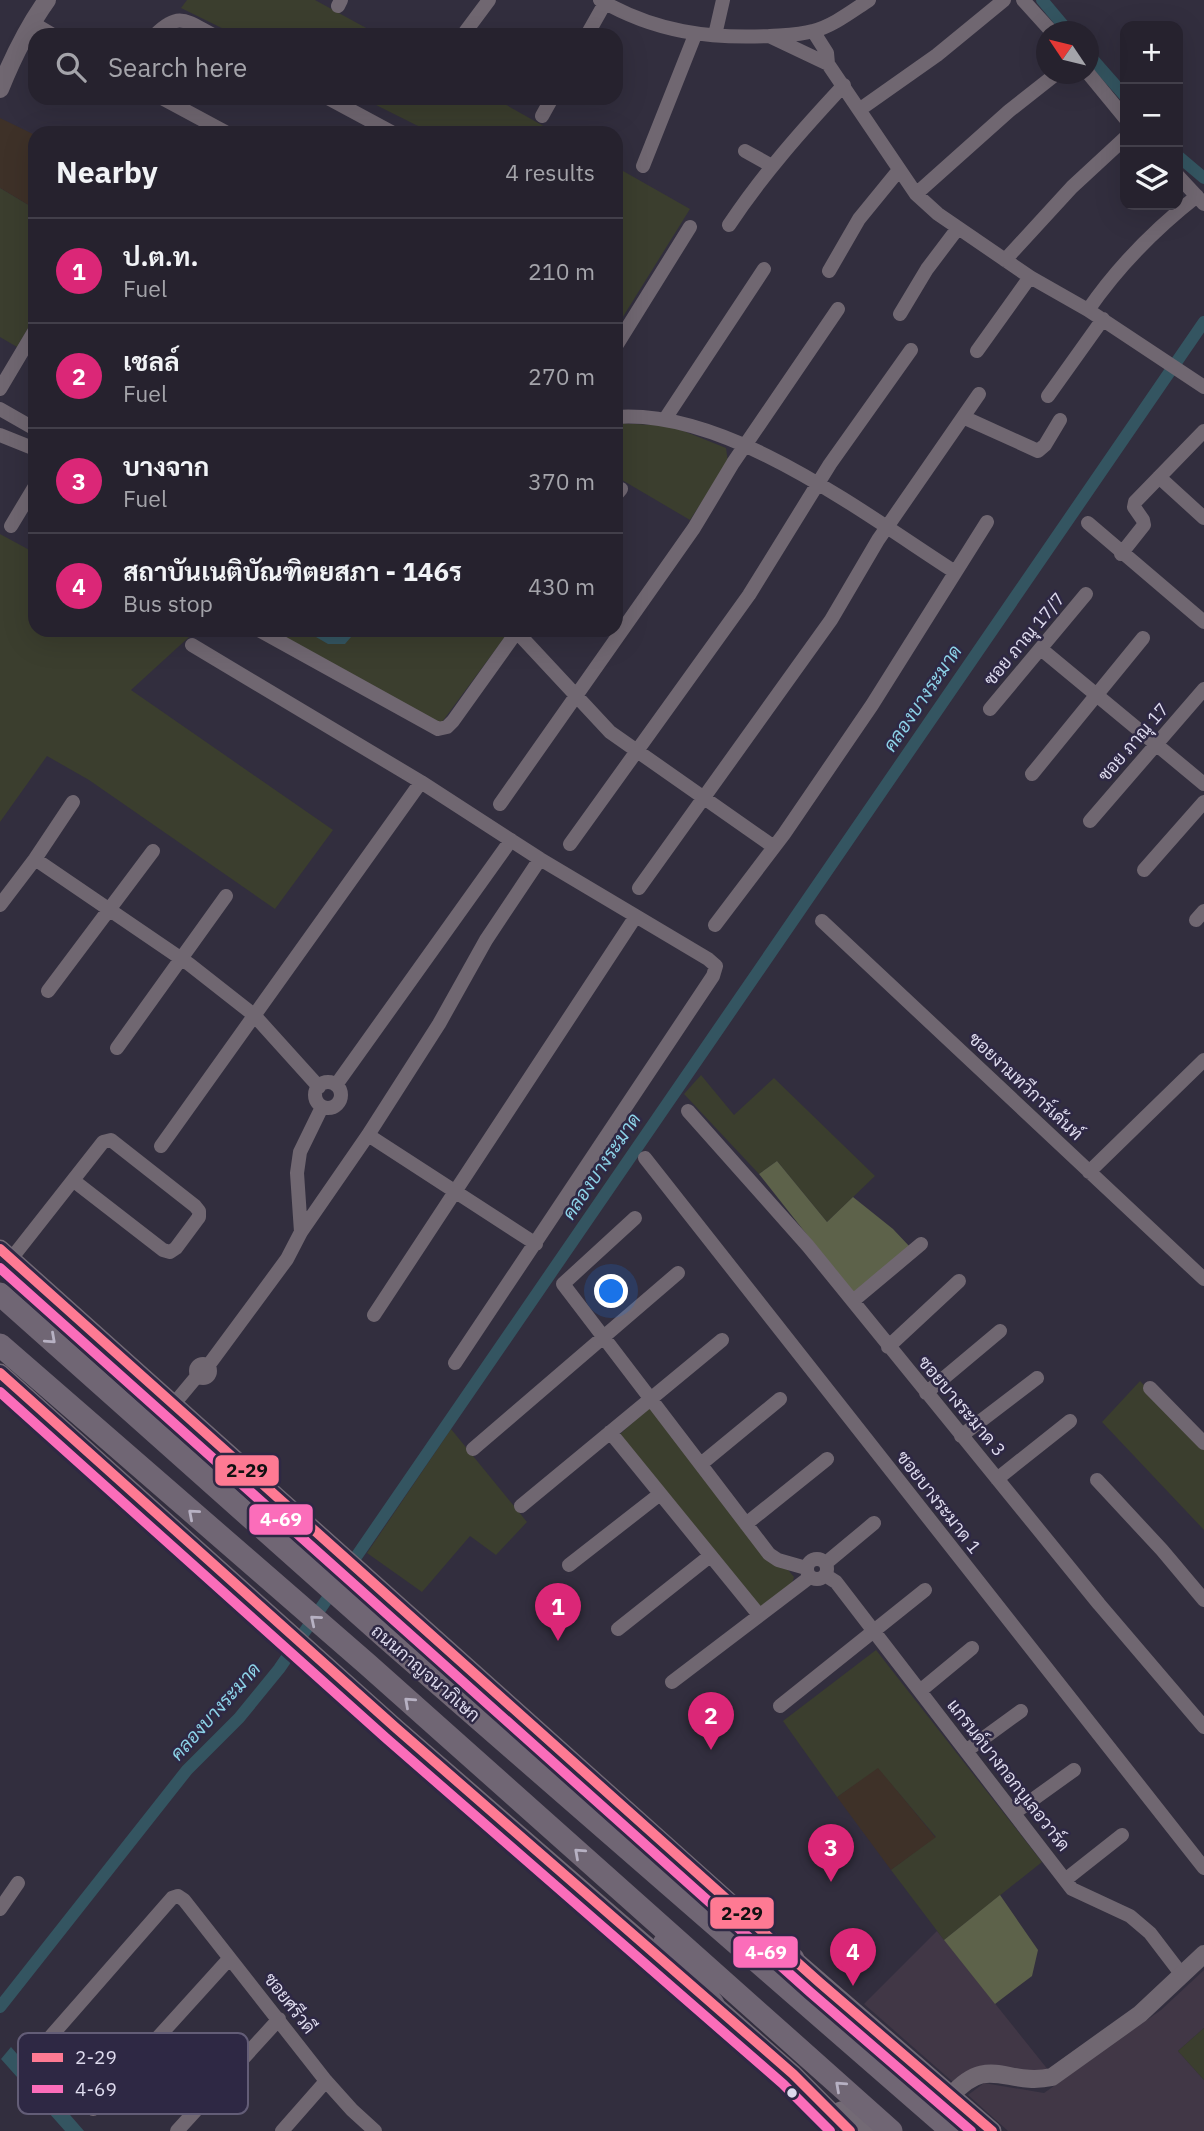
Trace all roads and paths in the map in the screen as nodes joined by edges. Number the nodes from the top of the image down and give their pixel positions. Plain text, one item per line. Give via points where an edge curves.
1 (47, 0) edge
2 (489, 0) edge
3 (723, 0) edge
4 (869, 0) edge
5 (1004, 0) edge
6 (1023, 0) edge
7 (603, 1) edge
8 (1042, 21) edge
9 (31, 22) junction
10 (28, 28) edge
11 (28, 28) edge
12 (41, 28) edge
13 (164, 28) edge
14 (199, 28) edge
15 (468, 28) edge
16 (590, 28) edge
17 (813, 31) junction
18 (695, 35) junction
19 (715, 35) junction
20 (768, 36) junction
21 (828, 64) junction
22 (1043, 84) edge
23 (1097, 84) edge
24 (844, 85) junction
25 (0, 89) edge
26 (175, 105) edge
27 (341, 105) edge
28 (548, 105) edge
29 (859, 110) junction
30 (1120, 112) edge
31 (542, 116) dead end
32 (214, 126) edge
33 (380, 126) edge
34 (1120, 143) edge
35 (744, 151) dead end
36 (643, 166) dead end
37 (772, 166) junction
38 (899, 170) junction
39 (1183, 181) edge
40 (916, 194) junction
41 (1200, 200) edge
42 (729, 225) dead end
43 (690, 227) dead end
44 (958, 228) junction
45 (1005, 260) junction
46 (764, 269) dead end
47 (829, 271) dead end
48 (1030, 277) junction
49 (838, 309) dead end
50 (1088, 310) junction
51 (900, 314) dead end
52 (1102, 319) junction
53 (623, 335) edge
54 (28, 342) edge
55 (911, 350) dead end
56 (978, 351) dead end
57 (1204, 387) edge
58 (0, 389) edge
59 (979, 394) dead end
60 (1048, 396) dead end
61 (0, 409) edge
62 (623, 416) edge
63 (963, 417) junction
64 (665, 419) junction
65 (1060, 420) dead end
66 (28, 425) edge
67 (1204, 431) edge
68 (0, 435) edge
69 (745, 445) junction
70 (28, 446) edge
71 (1159, 477) junction
72 (817, 484) junction
73 (28, 498) edge
74 (1204, 518) edge
75 (987, 522) dead end
76 (1088, 523) dead end
77 (11, 526) dead end
78 (886, 528) junction
79 (1121, 554) junction
80 (955, 572) junction
81 (1086, 594) dead end
82 (1204, 622) edge
83 (623, 630) edge
84 (272, 637) edge
85 (513, 637) edge
86 (523, 637) edge
87 (618, 637) edge
88 (1143, 638) dead end
89 (192, 645) dead end
90 (1041, 649) junction
91 (1204, 689) edge
92 (1098, 695) junction
93 (577, 696) junction
94 (990, 709) dead end
95 (1157, 743) junction
96 (637, 752) junction
97 (1032, 774) dead end
98 (421, 782) junction
99 (1204, 784) edge
100 (704, 798) junction
101 (74, 802) dead end
102 (1204, 802) edge
103 (499, 804) dead end
104 (1090, 821) dead end
105 (512, 840) junction
106 (570, 844) dead end
107 (774, 847) junction
108 (153, 851) dead end
109 (35, 859) junction
110 (540, 859) junction
111 (1144, 870) dead end
112 (639, 888) dead end
113 (226, 896) dead end
114 (0, 905) edge
115 (110, 908) junction
116 (636, 916) junction
117 (822, 921) dead end
118 (715, 925) dead end
119 (182, 959) junction
120 (48, 991) dead end
121 (254, 1015) junction
122 (117, 1048) dead end
123 (1204, 1060) edge
124 (336, 1085) junction
125 (319, 1087) junction
126 (322, 1107) junction
127 (688, 1111) dead end
128 (368, 1135) junction
129 (161, 1146) dead end
130 (645, 1158) dead end
131 (1089, 1172) junction
132 (74, 1181) junction
133 (455, 1193) junction
134 (635, 1218) dead end
135 (301, 1232) junction
136 (536, 1244) junction
137 (921, 1244) dead end
138 (6, 1254) edge
139 (678, 1273) dead end
140 (1204, 1279) edge
141 (958, 1281) dead end
142 (0, 1294) edge
143 (853, 1301) junction
144 (374, 1315) dead end
145 (1000, 1331) dead end
146 (603, 1337) junction
147 (722, 1340) dead end
148 (0, 1345) edge
149 (888, 1348) junction
150 (455, 1363) dead end
151 (2, 1378) edge
152 (1037, 1378) dead end
153 (1150, 1388) dead end
154 (926, 1393) junction
155 (650, 1398) junction
156 (780, 1399) dead end
157 (173, 1405) junction
158 (1070, 1421) dead end
159 (610, 1432) junction
160 (961, 1436) junction
161 (1204, 1443) edge
162 (473, 1449) dead end
163 (827, 1459) dead end
164 (701, 1464) junction
165 (997, 1479) junction
166 (1097, 1480) dead end
167 (660, 1494) junction
168 (521, 1506) dead end
169 (874, 1523) dead end
170 (746, 1524) junction
171 (710, 1556) junction
172 (569, 1565) dead end
173 (817, 1571) junction
174 (925, 1590) dead end
175 (1204, 1600) edge
176 (759, 1615) junction
177 (618, 1629) dead end
178 (874, 1631) junction
179 (972, 1648) dead end
180 (671, 1682) dead end
181 (920, 1691) junction
182 (780, 1706) dead end
183 (1021, 1711) dead end
184 (1204, 1727) edge
185 (966, 1751) junction
186 (1074, 1770) dead end
187 (1014, 1813) junction
188 (613, 1835) junction
189 (1122, 1835) dead end
190 (1204, 1868) edge
191 (1066, 1880) junction
192 (18, 1883) dead end
193 (618, 1888) junction
194 (0, 1909) edge
195 (1204, 1954) edge
196 (229, 1959) junction
197 (793, 1959) junction
198 (1182, 1975) junction
199 (713, 2004) junction
200 (279, 2019) junction
201 (867, 2024) junction
202 (54, 2033) edge
203 (162, 2033) edge
204 (248, 2053) edge
205 (793, 2074) junction
206 (326, 2081) junction
207 (951, 2096) junction
208 (192, 2114) edge
209 (177, 2131) edge
210 (282, 2131) edge
211 (375, 2131) edge
212 (849, 2131) edge
213 (868, 2131) edge
214 (891, 2131) edge
215 (952, 2131) edge
216 (975, 2131) edge
217 (992, 2131) edge

1 - 9 street
2 - 15 street
3 - 19 street
4 - 17 street
5 - 29 street
6 - 8 street
7 - 16 street
7 - 18 street via 630,15
9 - 11 street
9 - 12 street
10 - 25 street
13 - 14 street via 183,20
17 - 20 street
17 - 21 street via 827,53
18 - 19 street
18 - 36 street
19 - 20 street
20 - 21 street
21 - 24 street
22 - 40 street
23 - 30 street
24 - 29 street
24 - 37 street
26 - 32 street
27 - 33 street
28 - 31 street
29 - 38 street
34 - 45 street
35 - 37 street
37 - 42 street
38 - 40 street
38 - 47 street via 859,219
39 - 41 street
40 - 44 street
41 - 50 street via 1157,228
43 - 53 street
44 - 45 street
44 - 51 street
45 - 48 street
46 - 64 street
48 - 50 street
48 - 56 street
49 - 69 street
50 - 52 street
52 - 57 street
52 - 60 street
54 - 58 street
55 - 72 street
59 - 63 street
61 - 66 street
62 - 64 street
63 - 65 street via 1038,451
63 - 78 street
64 - 69 street
67 - 71 street
68 - 70 street
69 - 72 street
69 - 83 street
71 - 74 street
71 - 79 street via 1135,502 1144,525
72 - 78 street
72 - 96 street via 749,595
73 - 77 street
75 - 80 street
76 - 79 street
78 - 80 street
78 - 100 street via 831,620
79 - 82 street
80 - 107 street via 872,705
81 - 90 street, ซอย ภาณุ 17/7
84 - 85 street via 438,729 453,721
86 - 93 street
87 - 93 street
88 - 92 street
89 - 98 street
90 - 92 street
90 - 94 street, ซอย ภาณุ 17/7
91 - 95 street, ซอย ภาณุ 17
92 - 95 street
92 - 97 street
93 - 96 street via 610,732
93 - 103 street
95 - 99 street
95 - 104 street, ซอย ภาณุ 17
96 - 100 street
96 - 106 street
98 - 105 street
98 - 121 street
100 - 107 street
100 - 112 street
101 - 109 street
102 - 111 street
105 - 110 street
105 - 124 street
107 - 118 street
108 - 115 street
109 - 114 street
109 - 115 street
110 - 116 street
110 - 128 street
113 - 119 street
115 - 119 street
115 - 120 street
116 - 133 street
116 - 136 street via 708,959 716,966 713,976
117 - 131 street, ซอยงามทวีการ์เด้นท์
119 - 121 street
119 - 122 street
121 - 125 street
121 - 129 street
123 - 131 street
124 - 125 street
124 - 126 street via 339,1102
125 - 126 street via 315,1098
126 - 135 street via 300,1152
127 - 143 street, ซอยบางระมาด 3
128 - 133 street
128 - 135 street
130 - 190 street, ซอยบางระมาด 1
131 - 140 street, ซอยงามทวีการ์เด้นท์
132 - 132 street via 103,1142 111,1140 195,1206 199,1217 176,1248 163,1250
132 - 138 street
133 - 136 street
133 - 144 street
134 - 146 street, แกรนด์บางกอกบูเลอวาร์ด via 563,1284
135 - 157 street via 286,1259
136 - 150 street
137 - 143 street
138 - 157 main road
139 - 146 street
141 - 149 street
142 -> 188 highway, ถนนกาญจนาภิเษก
143 - 149 street, ซอยบางระมาด 3
145 - 154 street
146 - 155 street, แกรนด์บางกอกบูเลอวาร์ด
146 - 162 street
147 - 155 street
193 -> 148 highway, ถนนกาญจนาภิเษก
149 - 154 street, ซอยบางระมาด 3
151 - 199 main road
152 - 160 street
153 - 161 street
154 - 160 street, ซอยบางระมาด 3
155 - 159 street
155 - 164 street, แกรนด์บางกอกบูเลอวาร์ด
156 - 164 street
157 - 197 main road
158 - 165 street
159 - 167 street
159 - 168 street
160 - 165 street, ซอยบางระมาด 3
163 - 170 street
164 - 170 street, แกรนด์บางกอกบูเลอวาร์ด
165 - 184 street, ซอยบางระมาด 3
166 - 175 street
167 - 171 street
167 - 172 street
169 - 173 street
170 - 173 street, แกรนด์บางกอกบูเลอวาร์ด via 778,1560
171 - 176 street
171 - 177 street
173 - 176 street
173 - 178 street, แกรนด์บางกอกบูเลอวาร์ด via 836,1582
174 - 178 street
176 - 180 street
178 - 181 street, แกรนด์บางกอกบูเลอวาร์ด
178 - 182 street
179 - 181 street
181 - 185 street, แกรนด์บางกอกบูเลอวาร์ด
183 - 185 street
185 - 187 street, แกรนด์บางกอกบูเลอวาร์ด
186 - 187 street
187 - 191 street, แกรนด์บางกอกบูเลอวาร์ด
188 - 197 highway
188 - 215 highway, ถนนกาญจนาภิเษก
189 - 191 street
191 - 198 street, แกรนด์บางกอกบูเลอวาร์ด via 1072,1889 1130,1916 1150,1933
192 - 194 street
193 - 199 highway
214 -> 193 highway, ถนนกาญจนาภิเษก
195 - 198 street
196 - 200 street, ซอยศรีวดี
196 - 202 street, ซอยศรีวดี via 184,1900 172,1898
196 - 203 street
197 - 201 main road
198 - 207 street via 1140,2014 1052,2077 1038,2080 976,2074
199 - 205 main road
200 - 204 street
200 - 206 street, ซอยศรีวดี
201 - 207 main road
201 - 216 main road
205 - 212 main road
205 - 213 main road
206 - 210 street
206 - 211 street, ซอยศรีวดี
207 - 217 main road
208 - 209 street

